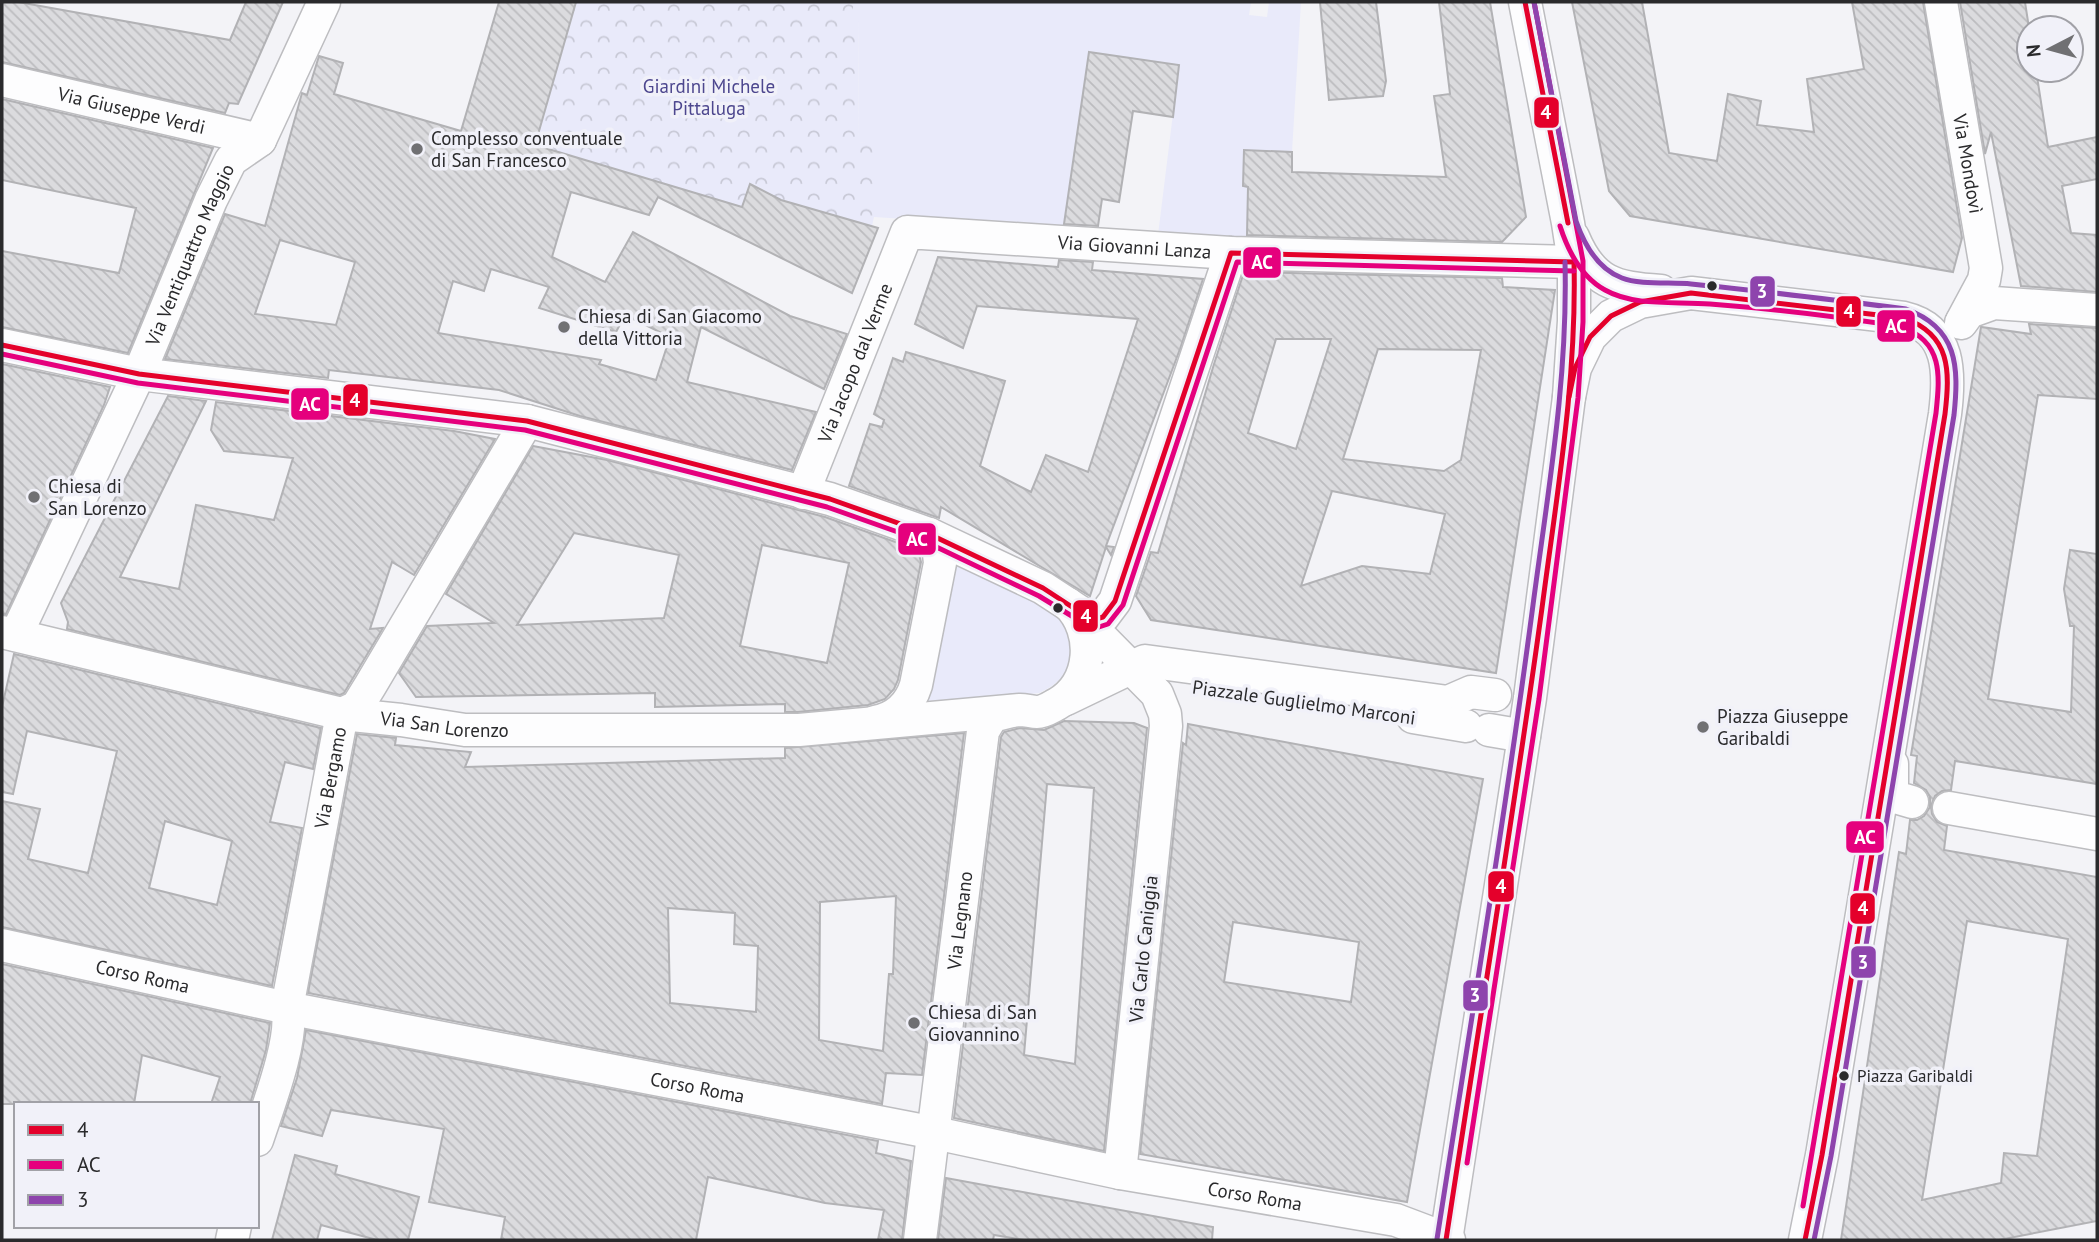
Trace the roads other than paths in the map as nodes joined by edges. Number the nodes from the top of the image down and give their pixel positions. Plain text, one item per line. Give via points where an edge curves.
1 (324, 2) edge
2 (1525, 2) edge
3 (1941, 2) edge
4 (2, 80) edge
5 (260, 141) junction
6 (1569, 223) junction
7 (907, 232) joint
8 (1231, 253) junction
9 (1574, 262) junction
10 (1690, 293) junction
11 (2097, 310) edge
12 (1962, 321) junction
13 (2, 345) edge
14 (139, 374) junction
15 (1569, 397) junction
16 (1945, 414) junction
17 (527, 421) junction
18 (803, 493) junction
19 (929, 534) junction
20 (1066, 601) junction
21 (1092, 620) junction
22 (9, 634) edge
23 (1139, 669) junction
24 (1191, 676) junction
25 (1495, 695) dead end
26 (1061, 702) junction
27 (1020, 710) junction
28 (342, 714) junction
29 (1894, 721) junction
30 (861, 725) junction
31 (1166, 726) junction
32 (1524, 736) junction
33 (1912, 802) dead end
34 (1949, 808) dead end
35 (2097, 834) edge
36 (2, 945) edge
37 (287, 1008) junction
38 (259, 1133) edge
39 (935, 1133) junction
40 (1120, 1173) junction
41 (920, 1240) edge
42 (1447, 1240) edge
43 (1808, 1240) edge

1 - 5 street
2 - 6 street
3 - 12 street, Via Mondovì via 1986,268
4 - 5 street, Via Giuseppe Verdi
5 - 14 street, Via Ventiquattro Maggio via 231,160
6 - 9 street
6 - 10 street via 1588,263 1609,283
7 - 8 street, Via Giovanni Lanza
7 - 18 street, Via Jacopo dal Verme
8 - 9 street, Via Giovanni Lanza
8 - 21 street via 1119,589 1108,612
9 - 15 street
10 - 15 street via 1627,306 1602,323 1578,358
10 - 16 street via 1915,320 1931,331 1943,352
11 - 12 street via 1994,303 1969,312
12 - 16 street
13 - 14 street
14 - 17 street
14 - 22 street, Via Ventiquattro Maggio
15 - 32 street
16 - 29 street
17 - 18 street
17 - 28 street, Via Bergamo via 357,707
18 - 19 street
19 - 20 street
19 - 30 street via 938,545 940,563 915,690 896,714
20 - 21 street
20 - 23 street
20 - 26 street via 1081,621 1087,646 1079,683
21 - 23 street
22 - 28 street, Via San Lorenzo
23 - 24 street, Piazzale Guglielmo Marconi
23 - 26 street
23 - 31 street via 1160,699
24 - 25 street via 1448,702 1471,692
24 - 31 street
24 - 32 street, Piazzale Guglielmo Marconi
26 - 27 street via 1038,712
27 - 30 street, Via San Lorenzo
27 - 39 street, Via Legnano via 994,715 983,731
28 - 30 street, Via San Lorenzo via 465,730 799,730
28 - 37 street, Via Bergamo
29 - 33 street via 1892,790 1895,797
29 - 43 street
31 - 40 street, Via Carlo Caniggia
32 - 42 street
34 - 35 street
36 - 37 street, Corso Roma
37 - 38 street, Via Bergamo via 290,1020 282,1058
37 - 39 street, Corso Roma
39 - 40 street, Corso Roma
39 - 41 street, Via Legnano
40 - 42 street, Corso Roma via 1395,1220

